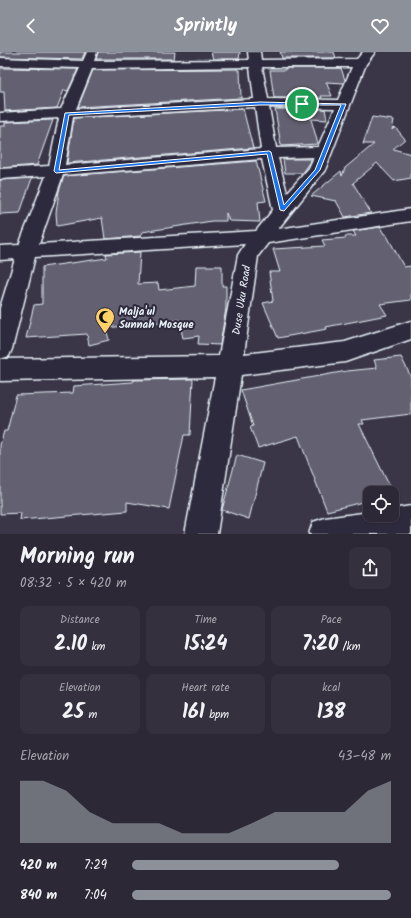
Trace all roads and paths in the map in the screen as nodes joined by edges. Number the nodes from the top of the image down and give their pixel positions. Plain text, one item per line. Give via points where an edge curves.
1 (255, 58) edge
2 (364, 58) edge
3 (90, 59) edge
4 (0, 62) edge
5 (260, 103) junction
6 (344, 104) junction
7 (67, 113) junction
8 (0, 117) edge
9 (269, 152) junction
10 (325, 152) junction
11 (56, 171) junction
12 (0, 174) edge
13 (282, 210) junction
14 (411, 215) edge
15 (263, 238) junction
16 (27, 251) junction
17 (0, 253) edge
18 (411, 330) edge
19 (0, 349) edge
20 (231, 366) junction
21 (0, 370) edge
22 (411, 522) edge
23 (201, 534) edge
24 (325, 534) edge

1 - 2 street
1 - 3 street
1 - 5 street
2 - 6 street, Duse Uku Road
3 - 4 street
3 - 7 street
5 - 6 street
5 - 7 street
5 - 9 street
6 - 10 street, Duse Uku Road
7 - 8 street
7 - 11 street
9 - 10 street
9 - 11 street
9 - 13 street
10 - 13 street, Duse Uku Road via 317,170
11 - 12 street
11 - 16 street
13 - 15 street, Duse Uku Road
14 - 15 street
15 - 16 street
15 - 20 street, Duse Uku Road via 248,255
16 - 17 street
16 - 19 street
18 - 20 street via 345,352
20 - 21 street
20 - 23 street, Duse Uku Road
22 - 24 street

